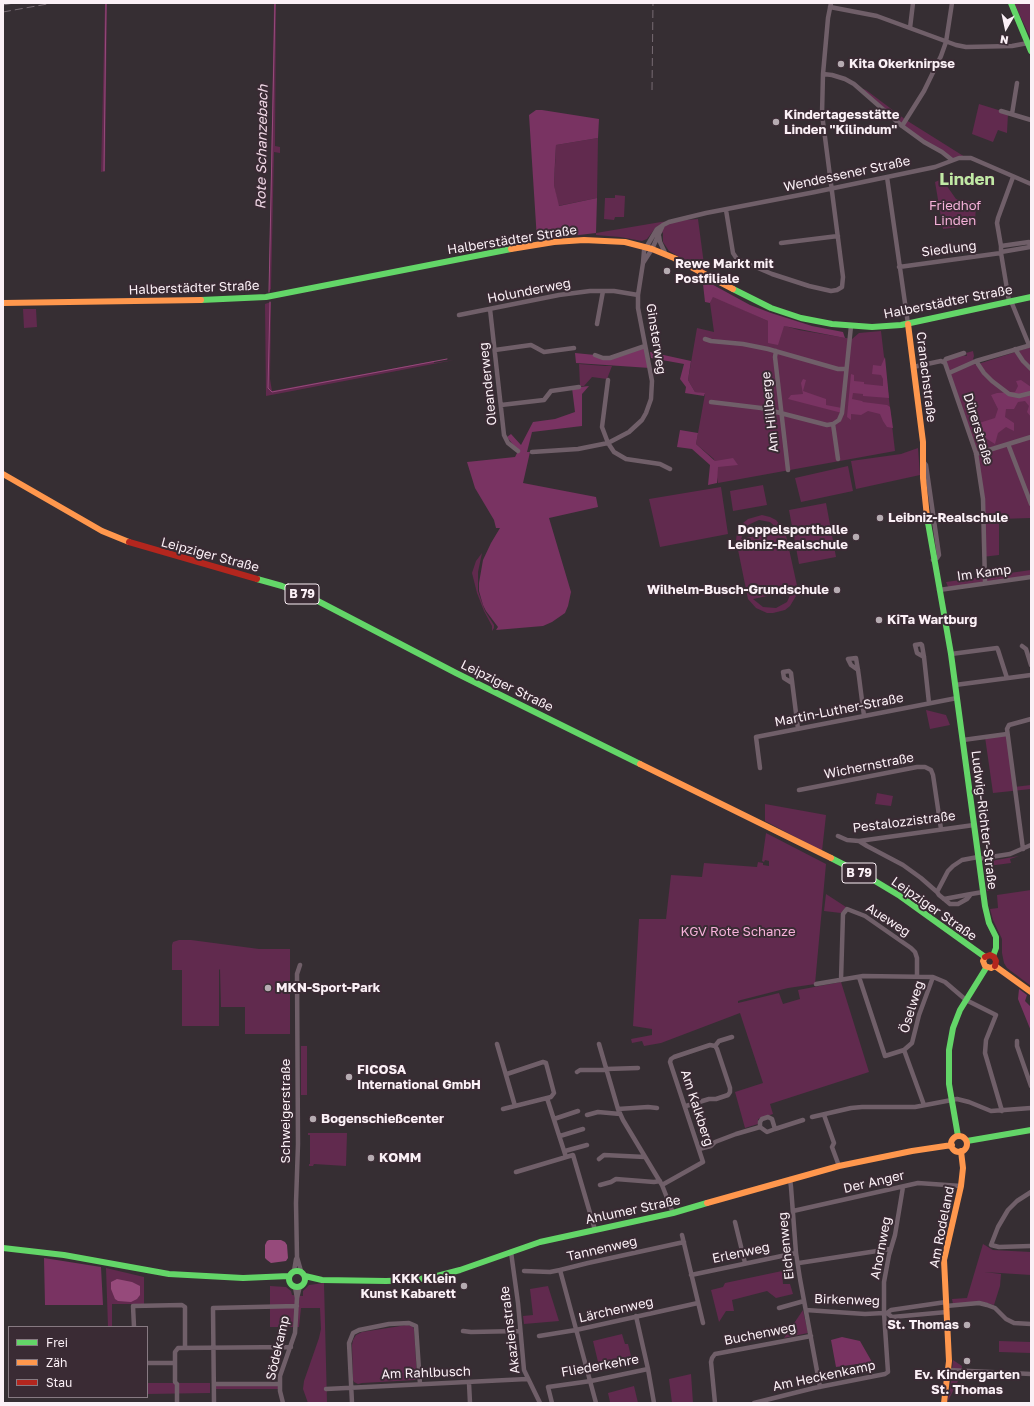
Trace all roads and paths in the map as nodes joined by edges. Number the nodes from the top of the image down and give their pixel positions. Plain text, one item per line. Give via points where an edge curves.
1 (913, 3) edge
2 (952, 3) edge
3 (1011, 3) edge
4 (830, 5) edge
5 (910, 28) junction
6 (946, 42) junction
7 (1028, 43) junction
8 (1031, 51) edge
9 (823, 74) junction
10 (1017, 83) dead end
11 (1001, 111) dead end
12 (1012, 114) junction
13 (1031, 120) edge
14 (902, 126) junction
15 (952, 160) junction
16 (1013, 177) junction
17 (887, 178) junction
18 (1031, 184) edge
19 (832, 189) junction
20 (726, 210) junction
21 (663, 225) junction
22 (659, 235) junction
23 (838, 236) junction
24 (781, 244) dead end
25 (1001, 246) junction
26 (649, 248) junction
27 (1001, 253) junction
28 (666, 255) junction
29 (899, 267) junction
30 (603, 291) junction
31 (638, 295) junction
32 (1031, 297) edge
33 (1010, 301) junction
34 (3, 303) edge
35 (490, 309) junction
36 (459, 315) dead end
37 (597, 324) dead end
38 (908, 324) junction
39 (851, 326) junction
40 (705, 339) dead end
41 (1030, 345) edge
42 (645, 346) junction
43 (574, 348) dead end
44 (1015, 349) junction
45 (495, 350) junction
46 (776, 351) junction
47 (964, 353) dead end
48 (595, 355) dead end
49 (944, 362) junction
50 (976, 362) junction
51 (913, 367) junction
52 (846, 369) junction
53 (1031, 369) edge
54 (949, 373) junction
55 (608, 380) dead end
56 (579, 387) dead end
57 (1031, 393) edge
58 (711, 402) dead end
59 (501, 405) junction
60 (783, 412) junction
61 (834, 424) junction
62 (1031, 436) edge
63 (608, 443) junction
64 (1008, 444) junction
65 (518, 451) dead end
66 (532, 452) dead end
67 (976, 454) junction
68 (838, 459) dead end
69 (670, 469) dead end
70 (788, 470) dead end
71 (3, 474) edge
72 (1031, 504) edge
73 (1031, 577) edge
74 (985, 584) junction
75 (940, 590) junction
76 (1022, 646) dead end
77 (951, 654) junction
78 (924, 657) dead end
79 (1031, 665) edge
80 (858, 670) dead end
81 (1031, 675) edge
82 (1008, 678) junction
83 (792, 683) dead end
84 (955, 685) junction
85 (957, 698) junction
86 (929, 703) junction
87 (864, 716) junction
88 (1031, 719) edge
89 (798, 729) junction
90 (1007, 734) junction
91 (963, 740) junction
92 (760, 768) dead end
93 (799, 790) dead end
94 (974, 824) junction
95 (941, 829) junction
96 (838, 836) dead end
97 (859, 841) junction
98 (1031, 845) edge
99 (1023, 849) junction
100 (978, 858) junction
101 (937, 892) junction
102 (983, 892) junction
103 (993, 956) junction
104 (984, 957) junction
105 (300, 965) dead end
106 (995, 966) junction
107 (986, 968) junction
108 (859, 976) junction
109 (917, 976) junction
110 (933, 977) junction
111 (841, 980) junction
112 (816, 984) dead end
113 (1031, 992) edge
114 (966, 1000) junction
115 (732, 1037) dead end
116 (1017, 1040) dead end
117 (497, 1044) dead end
118 (599, 1044) dead end
119 (715, 1046) junction
120 (904, 1050) junction
121 (638, 1068) dead end
122 (606, 1069) junction
123 (577, 1072) dead end
124 (506, 1075) junction
125 (1031, 1086) edge
126 (547, 1098) junction
127 (951, 1100) junction
128 (924, 1105) junction
129 (515, 1106) junction
130 (686, 1106) junction
131 (657, 1108) dead end
132 (1031, 1108) edge
133 (502, 1109) dead end
134 (578, 1111) dead end
135 (619, 1111) junction
136 (1002, 1111) junction
137 (587, 1115) dead end
138 (824, 1115) junction
139 (812, 1117) dead end
140 (554, 1119) junction
141 (803, 1120) dead end
142 (760, 1127) junction
143 (583, 1129) dead end
144 (775, 1129) junction
145 (1031, 1130) edge
146 (560, 1136) junction
147 (958, 1136) junction
148 (967, 1142) junction
149 (587, 1145) dead end
150 (952, 1145) junction
151 (699, 1149) junction
152 (564, 1151) junction
153 (961, 1151) junction
154 (566, 1157) junction
155 (645, 1157) junction
156 (599, 1159) dead end
157 (839, 1166) junction
158 (516, 1172) dead end
159 (790, 1179) junction
160 (661, 1183) junction
161 (600, 1185) dead end
162 (961, 1186) junction
163 (903, 1187) junction
164 (1031, 1192) edge
165 (793, 1211) junction
166 (673, 1213) junction
167 (735, 1222) dead end
168 (595, 1230) junction
169 (682, 1235) dead end
170 (684, 1242) junction
171 (1031, 1246) edge
172 (3, 1248) edge
173 (890, 1249) junction
174 (511, 1252) junction
175 (796, 1253) junction
176 (297, 1257) junction
177 (745, 1263) junction
178 (799, 1263) junction
179 (524, 1270) dead end
180 (560, 1270) junction
181 (691, 1275) junction
182 (291, 1276) junction
183 (301, 1280) junction
184 (804, 1301) junction
185 (698, 1303) junction
186 (297, 1306) junction
187 (946, 1307) junction
188 (779, 1308) dead end
189 (806, 1310) junction
190 (886, 1313) junction
191 (636, 1316) junction
192 (703, 1324) dead end
193 (1031, 1324) edge
194 (134, 1326) edge
195 (576, 1330) junction
196 (463, 1331) dead end
197 (520, 1331) junction
198 (540, 1336) dead end
199 (811, 1336) junction
200 (185, 1347) junction
201 (214, 1347) junction
202 (291, 1347) junction
203 (175, 1363) junction
204 (148, 1364) edge
205 (648, 1369) junction
206 (949, 1370) junction
207 (1031, 1374) edge
208 (527, 1379) junction
209 (591, 1381) junction
210 (469, 1383) junction
211 (214, 1384) junction
212 (279, 1384) junction
213 (420, 1384) junction
214 (820, 1386) junction
215 (352, 1387) junction
216 (326, 1389) dead end
217 (177, 1403) edge
218 (214, 1403) edge
219 (283, 1403) edge
220 (352, 1403) edge
221 (470, 1403) edge
222 (540, 1403) edge
223 (552, 1403) edge
224 (596, 1403) edge
225 (654, 1403) edge
226 (715, 1403) edge
227 (754, 1403) edge
228 (944, 1403) edge

1 - 5 street
2 - 6 street
3 - 7 main road
4 - 5 street via 877,16
4 - 9 street
5 - 6 street
6 - 7 street via 966,47
6 - 14 street via 924,91
7 - 8 main road
9 - 14 street via 854,84
9 - 19 street via 822,114
10 - 12 street
11 - 12 street
12 - 13 street
14 - 15 street
15 - 16 street, Wendessener Straße via 971,158
15 - 17 street, Wendessener Straße via 935,167
16 - 18 street, Wendessener Straße
16 - 25 street via 998,218
17 - 19 street, Wendessener Straße
17 - 29 street, Cranachstraße
19 - 20 street, Wendessener Straße
19 - 23 street
20 - 21 street, Wendessener Straße via 678,219
20 - 23 street via 732,253 735,257 780,277 828,290 837,290 844,284
21 - 22 street
21 - 26 street via 654,234
22 - 26 street
22 - 28 street
23 - 24 street
25 - 27 street
25 - 27 street, Siedlung via 1030,242 1030,247
26 - 28 main road, Halberstädter Straße
26 - 31 street, Ginsterweg via 643,263
26 - 34 main road, Halberstädter Straße via 603,240 547,243 253,298
27 - 29 street, Siedlung
27 - 33 street
28 - 39 main road, Halberstädter Straße via 771,308 815,321
29 - 38 street, Cranachstraße
30 - 31 street, Holunderweg
30 - 35 street, Holunderweg via 559,295
30 - 37 street
31 - 42 street, Ginsterweg
32 - 33 main road, Halberstädter Straße
33 - 38 main road, Halberstädter Straße
33 - 41 street
35 - 36 street, Holunderweg
35 - 45 street, Oleanderweg
38 - 39 main road, Halberstädter Straße
38 - 51 main road, Cranachstraße
39 - 52 street
40 - 46 street
41 - 44 street
42 - 48 street via 610,358
42 - 63 street, Ginsterweg via 652,381 646,413 636,426
43 - 45 street via 544,352 531,345
44 - 50 street
44 - 53 street
45 - 59 street, Oleanderweg
46 - 52 street
46 - 60 street, Am Hillberge
47 - 49 street
49 - 51 street
49 - 54 street, Dürerstraße
50 - 54 street
50 - 57 street via 992,381 1009,394 1019,396
51 - 75 main road, Cranachstraße via 923,442 925,500
52 - 61 street via 842,413
54 - 67 street, Dürerstraße
55 - 63 street via 602,427
56 - 59 street via 551,391 544,400
58 - 60 street
59 - 65 street, Oleanderweg via 505,439
60 - 61 street via 827,425
60 - 70 street, Am Hillberge
61 - 68 street
62 - 64 street
63 - 66 street, Ginsterweg via 578,449
63 - 69 street via 621,457 660,464
64 - 67 street
64 - 72 street
67 - 74 street, Dürerstraße via 983,499
71 - 104 main road, Leipziger Straße / B 79 via 102,531 132,544 282,586 314,599 456,673 870,878 900,896
73 - 74 street, Im Kamp
74 - 75 street, Im Kamp
75 - 77 main road, Cranachstraße
76 - 79 street via 1026,649
77 - 82 street via 997,648
77 - 84 main road, Cranachstraße
78 - 86 street
80 - 87 street
81 - 82 street
82 - 84 street
83 - 89 street
84 - 85 main road, Ludwig-Richter-Straße
85 - 86 street, Martin-Luther-Straße
85 - 91 main road, Ludwig-Richter-Straße
86 - 87 street, Martin-Luther-Straße
87 - 89 street, Martin-Luther-Straße
88 - 90 street via 1009,726
89 - 92 street, Martin-Luther-Straße via 756,737
90 - 91 street
90 - 99 street
91 - 94 main road, Ludwig-Richter-Straße
93 - 95 street, Wichernstraße via 917,766 925,767 931,770 933,775
94 - 95 street, Pestalozzistraße
94 - 100 main road, Ludwig-Richter-Straße
95 - 97 street, Pestalozzistraße
96 - 97 street, Pestalozzistraße
97 - 101 street via 903,865
98 - 99 street
99 - 100 street via 1010,854
100 - 101 street via 957,862 948,871
100 - 102 main road, Ludwig-Richter-Straße
101 - 102 street via 950,904 958,904 971,894
102 - 103 main road, Ludwig-Richter-Straße via 989,923 996,937
103 - 104 main road, Leipziger Straße
103 - 106 main road via 996,960
104 - 107 main road, Leipziger Straße via 983,963
105 - 176 street, Schweigerstraße via 297,974
106 - 107 main road
106 - 113 main road
107 - 114 main road
108 - 109 street
108 - 111 street
108 - 120 street via 885,1056
109 - 110 street
109 - 111 street, Aueweg via 917,958 911,948 865,916 847,909 843,914
110 - 114 street via 945,982
110 - 120 street, Öselweg via 912,1043
111 - 112 street
114 - 127 main road via 953,1028 949,1051
114 - 136 street via 996,1015 986,1040 985,1052
115 - 119 street via 719,1041
116 - 125 street
117 - 124 street
118 - 122 street
119 - 130 street via 730,1092 716,1099
119 - 130 street, Am Kalkberg via 710,1045 674,1056 670,1062
120 - 128 street, Öselweg
121 - 122 street
122 - 123 street
122 - 135 street
124 - 126 street via 546,1063 554,1093
124 - 129 street
126 - 129 street
126 - 140 street
127 - 128 street
127 - 136 street via 962,1100 991,1111
127 - 147 main road
128 - 138 street via 862,1107
129 - 133 street
130 - 151 street, Am Kalkberg
131 - 135 street
132 - 136 street
134 - 140 street
135 - 137 street
135 - 155 street
138 - 139 street
138 - 157 street
140 - 146 street
141 - 144 street
142 - 144 street via 767,1132
142 - 144 street via 762,1119 768,1117 772,1119
142 - 151 street
143 - 146 street
145 - 148 main road
146 - 152 street
147 - 148 main road via 964,1137
147 - 150 main road via 952,1140
148 - 153 main road via 967,1147
149 - 152 street
150 - 153 main road via 955,1150
150 - 157 main road, Ahlumer Straße
151 - 160 street, Am Kalkberg via 703,1162
152 - 154 street
153 - 162 main road, Am Rodeland
154 - 158 street
154 - 168 street via 573,1155
155 - 156 street via 604,1155
155 - 160 street
157 - 159 main road, Ahlumer Straße
159 - 165 street, Eichenweg
159 - 166 main road, Ahlumer Straße
160 - 161 street via 616,1179
160 - 166 street
162 - 163 street, Der Anger via 925,1183
162 - 187 main road, Am Rodeland via 944,1260
163 - 165 street, Der Anger
163 - 173 street, Ahornweg via 895,1235
164 - 171 street via 1008,1210 991,1245
165 - 175 street, Eichenweg
166 - 168 main road, Ahlumer Straße
167 - 177 street
168 - 174 main road, Ahlumer Straße via 540,1242
169 - 170 street
170 - 180 street, Tannenweg
170 - 181 street
172 - 182 main road, Ahlumer Straße via 64,1255 169,1274 251,1278
173 - 178 street
173 - 190 street, Ahornweg via 884,1282
174 - 183 main road, Ahlumer Straße via 460,1270 426,1278 396,1281
174 - 197 street, Akazienstraße
175 - 177 street, Erlenweg
175 - 178 street, Eichenweg
176 - 182 street, Schweigerstraße
176 - 183 street, Schweigerstraße
177 - 181 street, Erlenweg
178 - 184 street, Eichenweg
179 - 180 street, Tannenweg
180 - 195 street
181 - 185 street
182 - 183 main road, Ahlumer Straße
182 - 183 main road, Ahlumer Straße
183 - 186 street, Södekamp
184 - 188 street
184 - 189 street, Eichenweg
185 - 191 street, Lärchenweg
185 - 192 street
186 - 201 street via 213,1308
186 - 202 street, Södekamp
187 - 190 street, Birkenweg via 891,1310
187 - 190 street, Birkenweg via 892,1316
187 - 193 street via 979,1303 994,1308 1014,1323
187 - 206 main road, Am Rodeland
189 - 190 street, Birkenweg
189 - 199 street, Eichenweg
190 - 214 street, Am Heckenkamp via 888,1372
191 - 195 street, Lärchenweg
191 - 205 street
194 - 200 street via 133,1306 182,1305 185,1307
195 - 198 street, Lärchenweg
195 - 209 street
196 - 197 street
197 - 208 street, Akazienstraße
199 - 214 street, Eichenweg
199 - 226 street, Buchenweg via 715,1354 711,1362
200 - 201 street
200 - 203 street via 176,1349
201 - 202 street
201 - 211 street
202 - 212 street, Södekamp via 282,1368
203 - 204 street
203 - 217 street
205 - 209 street, Fliederkehre
205 - 225 street
206 - 207 street
206 - 228 main road, Am Rodeland
208 - 210 street, Am Rahlbusch
208 - 222 street, Akazienstraße
209 - 223 street, Fliederkehre via 548,1387
209 - 224 street
210 - 213 street, Am Rahlbusch
210 - 221 street
211 - 212 street
211 - 218 street
212 - 219 street, Södekamp
213 - 215 street, Am Rahlbusch
213 - 215 street via 417,1330 416,1326 409,1323 370,1327 353,1333 349,1343
214 - 227 street, Am Heckenkamp
215 - 216 street, Am Rahlbusch
215 - 220 street

